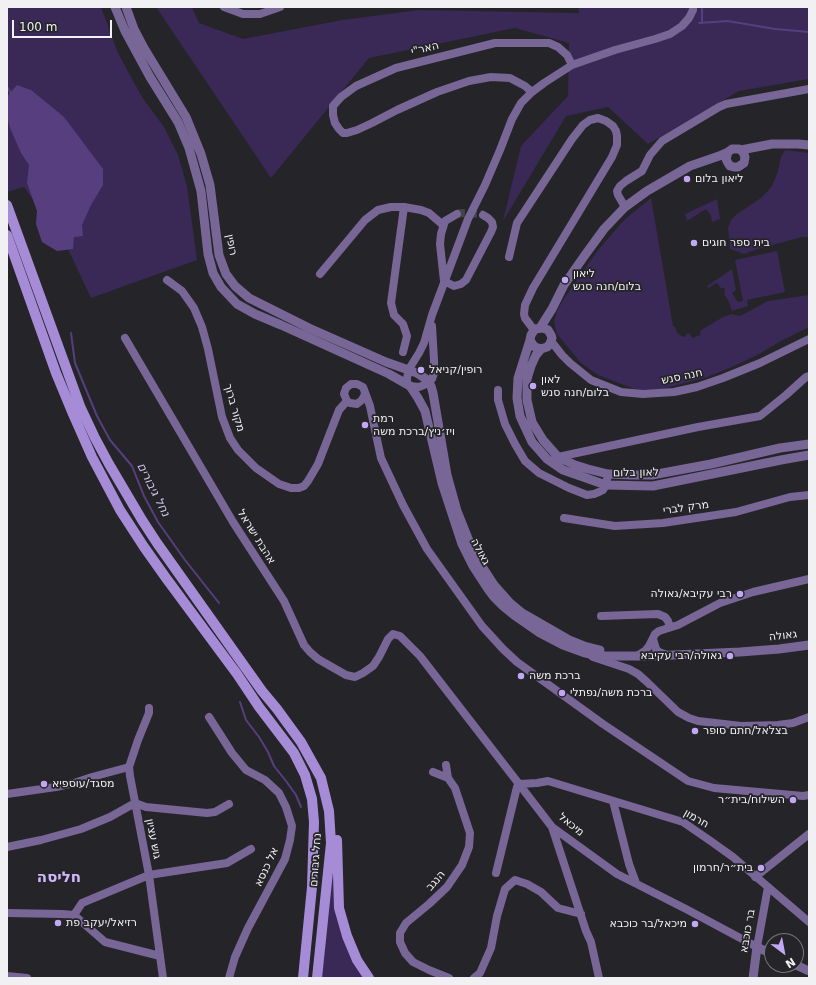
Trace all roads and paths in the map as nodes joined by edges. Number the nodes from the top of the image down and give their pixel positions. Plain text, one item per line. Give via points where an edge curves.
1 (115, 7) edge
2 (126, 7) edge
3 (224, 7) edge
4 (280, 7) edge
5 (693, 7) edge
6 (572, 65) junction
7 (809, 89) edge
8 (532, 92) junction
9 (766, 145) junction
10 (809, 145) edge
11 (741, 150) junction
12 (728, 152) junction
13 (708, 160) junction
14 (745, 160) junction
15 (728, 163) junction
16 (7, 205) edge
17 (404, 207) junction
18 (625, 207) junction
19 (457, 214) tunnel mouth
20 (483, 215) dead end
21 (443, 225) junction
22 (7, 235) edge
23 (509, 257) dead end
24 (320, 274) dead end
25 (167, 280) dead end
26 (444, 281) junction
27 (552, 308) junction
28 (432, 315) junction
29 (537, 329) junction
30 (307, 332) junction
31 (124, 338) dead end
32 (809, 339) edge
33 (530, 340) junction
34 (547, 342) junction
35 (403, 352) dead end
36 (417, 357) junction
37 (434, 360) junction
38 (409, 369) junction
39 (809, 376) edge
40 (428, 383) junction
41 (408, 385) junction
42 (498, 390) dead end
43 (365, 394) junction
44 (347, 401) junction
45 (357, 404) junction
46 (372, 416) junction
47 (809, 444) edge
48 (809, 455) edge
49 (558, 457) junction
50 (608, 474) junction
51 (606, 485) junction
52 (809, 495) edge
53 (564, 518) dead end
54 (809, 579) edge
55 (601, 616) dead end
56 (670, 628) junction
57 (393, 634) joint
58 (652, 639) junction
59 (809, 645) edge
60 (585, 653) junction
61 (667, 655) junction
62 (617, 656) junction
63 (637, 656) junction
64 (149, 708) dead end
65 (209, 717) dead end
66 (809, 717) edge
67 (446, 765) dead end
68 (129, 766) junction
69 (433, 772) dead end
70 (448, 778) junction
71 (519, 784) junction
72 (323, 786) junction
73 (7, 794) edge
74 (809, 795) edge
75 (613, 801) junction
76 (135, 804) junction
77 (229, 804) dead end
78 (552, 828) junction
79 (809, 834) edge
80 (7, 847) edge
81 (251, 849) dead end
82 (496, 873) dead end
83 (149, 875) junction
84 (756, 877) junction
85 (636, 884) junction
86 (768, 887) junction
87 (7, 913) edge
88 (581, 914) junction
89 (74, 915) junction
90 (809, 922) edge
91 (758, 947) junction
92 (764, 950) edge
93 (764, 954) edge
94 (160, 956) junction
95 (756, 959) junction
96 (7, 976) edge
97 (27, 978) edge
98 (163, 978) edge
99 (229, 978) edge
100 (303, 978) edge
101 (317, 978) edge
102 (369, 978) edge
103 (449, 978) edge
104 (474, 978) edge
105 (599, 978) edge
106 (753, 978) edge

1 - 30 street, רופין via 150,77 178,122 189,148 201,190 208,254 213,273 237,304 255,314
2 - 30 street, רופין via 134,30 186,117 201,154 210,185 218,255 226,274 249,298
3 - 4 street via 244,14 260,14
5 - 6 street via 690,18 670,34
6 - 8 street
6 - 8 street, האר"י via 567,55 549,43 494,43 396,68 356,86 332,106 335,123 339,129 347,133 437,92 469,81 491,77 510,78
7 - 18 street via 726,104 662,141 650,155 642,171 626,181 617,191
8 - 26 street via 521,103 512,118
9 - 10 street
9 - 11 street
9 - 14 street
11 - 12 street via 734,148
11 - 14 street via 745,154
12 - 13 street, לאון בלום
12 - 15 street
13 - 15 street, לאון בלום
13 - 18 street, לאון בלום via 690,166
14 - 15 street via 738,167
16 - 72 main road, נחל גיבורים via 80,406 109,464 157,543 301,742
17 - 21 street via 429,213
17 - 24 street via 378,210 365,220
17 - 35 street via 391,303 394,315 403,324 407,336
18 - 27 street, לאון בלום via 604,229 585,255
19 - 21 street
20 - 26 street via 492,222 492,232 466,280 454,286
21 - 26 street via 440,244
22 - 100 main road, נחל גיבורים via 56,373 92,457 120,510 166,578 294,753 305,774 312,799 314,828 312,887
23 - 29 street via 517,223 583,125 598,118 613,126 618,136 612,157 525,305 526,318
25 - 44 street, מקור ברוך via 182,291 194,308 202,327 222,417 230,438 256,468 279,484 291,488 304,486 318,464 339,410
26 - 28 street
27 - 29 street, לאון בלום
27 - 34 street, לאון בלום
28 - 36 street
28 - 37 street
29 - 33 street
29 - 34 street via 546,328
30 - 38 street, רופין
30 - 41 street, רופין
31 - 57 street, אהבת ישראל via 232,522 284,601 304,645 310,652 346,675 355,676 373,666
32 - 34 street, חנה סנש via 760,363 697,387 674,392 643,394 621,392 590,380
33 - 34 street via 538,349
33 - 51 street, לאון בלום via 518,378 517,398 520,416 532,442 547,459 563,470
34 - 49 street, לאון בלום via 536,354 531,366 527,379 527,400 532,422
36 - 37 street
36 - 38 street
37 - 40 street via 434,373
38 - 40 street, רופין via 422,376
38 - 41 street
39 - 49 street via 760,416 698,426
40 - 41 street via 419,387
40 - 62 street, גאולה via 434,397 447,475 457,511 479,562 494,585 522,612 558,634 584,646
41 - 60 street, גאולה via 425,411 442,484 462,544 473,566 494,597 514,616 563,645
42 - 51 street via 498,400 505,424 525,461 539,472 587,495 599,492
43 - 44 street via 360,385 351,384 344,394
43 - 45 street
43 - 46 street
44 - 45 street
45 - 46 street via 367,409
46 - 74 street via 381,458 427,549 482,626 517,662 688,781 714,788
47 - 50 street, לאון בלום via 652,475
48 - 51 street, לאון בלום via 653,486
49 - 50 street, לאון בלום
50 - 51 street
52 - 53 street, מרק לברי via 790,497 736,512 663,523 615,526
54 - 56 street via 720,602
55 - 56 street via 658,614 665,617
56 - 58 street via 659,631
57 - 71 street, מיכאל via 400,636 420,656
58 - 61 street via 656,649
58 - 63 street via 645,651
59 - 61 street, גאולה via 740,652
60 - 62 street, גאולה
60 - 66 street via 638,674 678,712 698,721 741,726 778,725
61 - 63 street, גאולה
62 - 63 street, גאולה
64 - 68 street, גוש עציון
65 - 99 street, אל כנסא via 246,770 265,780 279,793 292,826 285,859 248,928
67 - 70 street, הנגב
68 - 73 street via 62,786
68 - 76 street, גוש עציון
69 - 70 street
70 - 103 street, הנגב via 455,788 470,833 469,847 462,864 447,887 406,923 400,933 400,942 413,962
71 - 75 street, חרמון via 548,781
71 - 78 street, מיכאל
71 - 82 street
72 - 101 main road, נחל גיבורים via 329,811 331,843
72 - 102 main road via 337,838 339,908 357,960
75 - 84 street, חרמון via 683,822 733,857
75 - 85 street
76 - 77 street via 207,813 215,812
76 - 80 street via 81,829
76 - 83 street, גוש עציון
78 - 85 street, מיכאל via 617,874
78 - 88 street
79 - 84 street
81 - 83 street via 227,863
83 - 89 street via 82,903
83 - 94 street, גוש עציון
84 - 86 street, חרמון
85 - 91 street, מיכאל
86 - 90 street, חרמון
86 - 91 street, בר כוכבא
87 - 89 street
88 - 104 street via 558,908 528,884 515,880 505,889 491,948 480,973
88 - 105 street via 591,942
89 - 94 street via 105,942
91 - 92 street, מיכאל
91 - 95 street, בר כוכבא
93 - 95 street
94 - 98 street, גוש עציון
95 - 106 street, בר כוכבא
96 - 97 street

